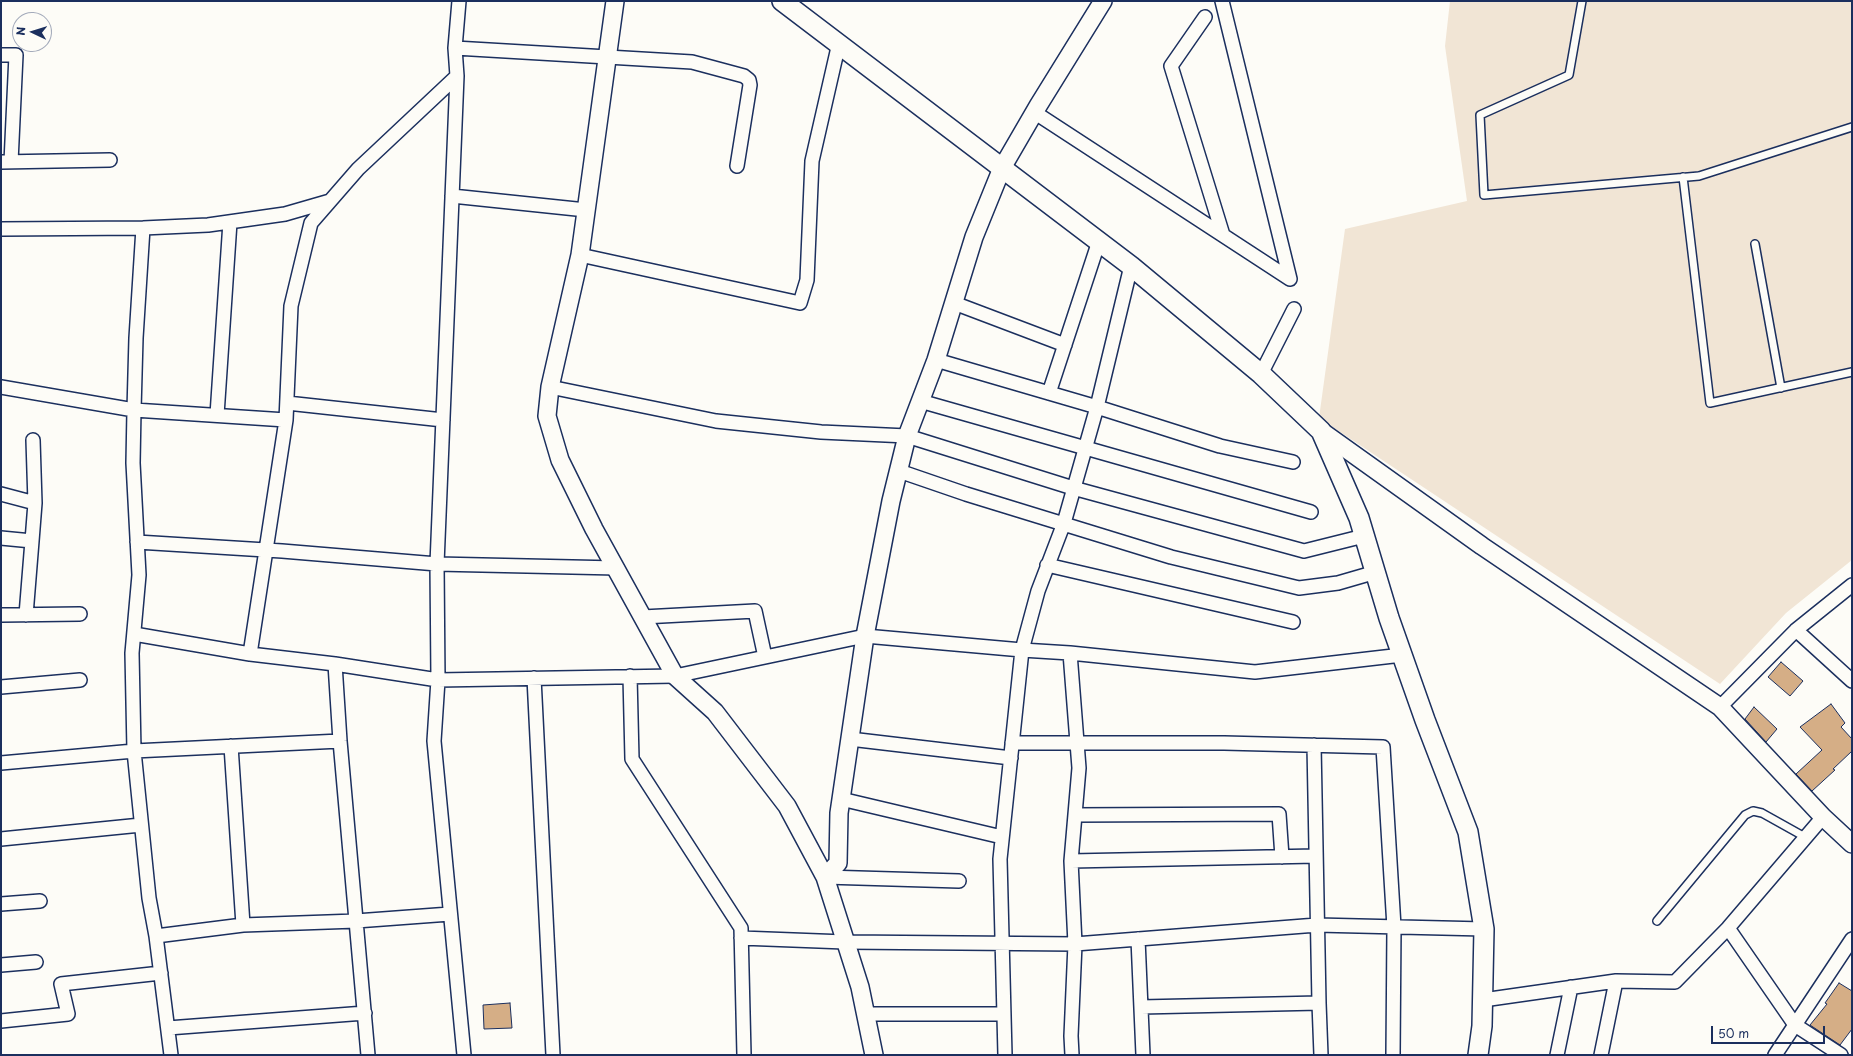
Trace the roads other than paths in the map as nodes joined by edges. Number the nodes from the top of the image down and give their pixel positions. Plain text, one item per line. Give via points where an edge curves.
1 (459, 1) edge
2 (615, 1) edge
3 (782, 1) edge
4 (1104, 1) edge
5 (1222, 1) edge
6 (1582, 1) edge
7 (1206, 17) dead end
8 (839, 43) junction
9 (455, 48) junction
10 (1, 55) edge
11 (606, 58) junction
12 (457, 76) junction
13 (1034, 112) junction
14 (1852, 127) edge
15 (110, 160) dead end
16 (6, 162) edge
17 (737, 166) dead end
18 (1002, 168) junction
19 (1683, 177) junction
20 (452, 196) junction
21 (330, 201) junction
22 (586, 210) junction
23 (230, 222) junction
24 (144, 228) junction
25 (1, 229) edge
26 (1223, 236) junction
27 (1099, 241) junction
28 (1755, 244) dead end
29 (580, 255) junction
30 (1131, 266) junction
31 (954, 303) junction
32 (1294, 309) dead end
33 (1065, 344) junction
34 (936, 360) junction
35 (1852, 372) edge
36 (1260, 374) junction
37 (1, 387) edge
38 (550, 387) junction
39 (1781, 388) junction
40 (1048, 393) junction
41 (920, 401) junction
42 (287, 402) junction
43 (1097, 407) junction
44 (134, 410) junction
45 (217, 415) junction
46 (286, 420) junction
47 (443, 420) junction
48 (1321, 430) junction
49 (907, 436) junction
50 (33, 440) dead end
51 (1084, 448) junction
52 (1293, 462) dead end
53 (899, 471) junction
54 (1073, 488) junction
55 (1, 494) edge
56 (35, 503) junction
57 (1311, 512) dead end
58 (1064, 523) junction
59 (1364, 536) junction
60 (1, 538) edge
61 (32, 541) junction
62 (137, 542) junction
63 (265, 550) junction
64 (437, 564) junction
65 (1047, 565) junction
66 (617, 568) junction
67 (1376, 572) junction
68 (1852, 585) edge
69 (80, 614) dead end
70 (1, 615) edge
71 (26, 615) junction
72 (643, 617) junction
73 (1293, 622) dead end
74 (1796, 630) junction
75 (134, 634) junction
76 (865, 636) junction
77 (1022, 650) junction
78 (1070, 653) junction
79 (250, 654) junction
80 (1402, 655) junction
81 (765, 657) junction
82 (336, 664) junction
83 (630, 676) junction
84 (675, 676) junction
85 (534, 678) junction
86 (80, 680) dead end
87 (438, 680) junction
88 (1852, 681) edge
89 (1, 687) edge
90 (1720, 708) junction
91 (850, 739) junction
92 (340, 741) junction
93 (1012, 743) junction
94 (1078, 743) junction
95 (1314, 745) junction
96 (231, 746) junction
97 (134, 751) junction
98 (1011, 758) junction
99 (1, 763) edge
100 (841, 798) junction
101 (1075, 815) junction
102 (1822, 817) junction
103 (141, 826) junction
104 (1002, 837) junction
105 (1805, 838) junction
106 (1, 839) edge
107 (1852, 844) edge
108 (1316, 856) junction
109 (1282, 857) junction
110 (1071, 861) junction
111 (825, 877) junction
112 (959, 881) dead end
113 (40, 901) dead end
114 (1, 904) edge
115 (450, 914) junction
116 (356, 921) junction
117 (1658, 921) dead end
118 (243, 925) junction
119 (1317, 925) junction
120 (1394, 927) junction
121 (1728, 928) junction
122 (1484, 929) junction
123 (156, 936) junction
124 (741, 938) junction
125 (1138, 939) junction
126 (1852, 939) edge
127 (844, 942) junction
128 (1003, 943) junction
129 (1075, 944) junction
130 (36, 962) dead end
131 (1, 965) edge
132 (162, 973) junction
133 (1616, 981) junction
134 (1571, 987) junction
135 (1483, 1000) junction
136 (1319, 1003) junction
137 (1141, 1007) junction
138 (365, 1013) junction
139 (865, 1014) junction
140 (1004, 1014) junction
141 (1, 1021) edge
142 (1795, 1025) junction
143 (168, 1028) junction
144 (169, 1054) edge
145 (368, 1055) edge
146 (464, 1055) edge
147 (553, 1055) edge
148 (744, 1055) edge
149 (874, 1055) edge
150 (1005, 1055) edge
151 (1072, 1055) edge
152 (1143, 1055) edge
153 (1321, 1055) edge
154 (1393, 1055) edge
155 (1478, 1055) edge
156 (1557, 1055) edge
157 (1601, 1055) edge
158 (1775, 1055) edge
159 (1841, 1055) edge

1 - 9 street
2 - 11 street
3 - 8 main road
4 - 13 street
5 - 26 street via 1290,279
6 - 19 lane via 1569,75 1480,115 1484,195
7 - 26 street via 1171,66
8 - 18 main road
8 - 29 street via 812,161 807,280 800,303
9 - 11 street
9 - 12 street
10 - 16 street via 16,55
11 - 17 street via 692,62 744,76 749,80
11 - 22 street
12 - 20 street
12 - 21 street via 358,169
13 - 18 street
13 - 26 street
14 - 19 lane via 1699,176
15 - 16 street
18 - 27 main road
18 - 31 street via 974,237
19 - 39 lane via 1710,403
20 - 22 street
20 - 47 street
21 - 23 street via 285,214
21 - 42 street via 311,222 291,306
22 - 29 street
23 - 24 street
23 - 45 street
24 - 25 street
24 - 44 street
27 - 30 main road
27 - 33 street
28 - 39 lane
29 - 38 street
30 - 36 main road
30 - 43 street
31 - 33 street
31 - 34 street
32 - 36 street
33 - 40 street
34 - 40 street
34 - 41 street
35 - 39 lane
36 - 48 main road
37 - 44 street
38 - 49 street via 716,421 821,432
38 - 66 street via 547,416 560,460 594,529
40 - 43 street
41 - 49 street
41 - 51 street
42 - 46 street
42 - 47 street
43 - 51 street
43 - 52 street via 1220,446
44 - 45 street
44 - 62 street via 133,463
45 - 46 street
46 - 63 street
47 - 64 street
48 - 59 main road
48 - 90 street via 1482,546
49 - 53 street
49 - 54 street
50 - 56 street
51 - 54 street
51 - 57 street
53 - 58 street
53 - 76 street
54 - 58 street
54 - 59 street via 1304,551
55 - 56 street
56 - 61 street
58 - 65 street
58 - 67 street via 1171,557 1299,588 1338,583
59 - 67 main road
60 - 61 street
61 - 71 street
62 - 63 street
62 - 75 street via 139,575
63 - 64 street
63 - 79 street
64 - 66 street
64 - 87 street
65 - 73 street
65 - 77 street
66 - 72 street
67 - 80 main road
68 - 74 street
69 - 71 street
70 - 71 street
72 - 81 street via 755,611
72 - 84 street
74 - 88 street
74 - 90 street
75 - 79 street
75 - 97 street
76 - 77 street
76 - 81 street
76 - 91 street
77 - 78 street
77 - 93 street
78 - 80 street via 1255,672
78 - 94 street
79 - 82 street
80 - 122 main road via 1468,832
81 - 84 street
82 - 87 street
82 - 92 street
83 - 84 street
83 - 85 street
83 - 124 street via 632,759 741,928
84 - 111 street via 715,712 787,806
85 - 87 street
85 - 147 street
86 - 89 street
87 - 115 street via 434,741
90 - 102 street
91 - 98 street
91 - 100 street
92 - 96 street
92 - 116 street
93 - 94 street
93 - 98 street
94 - 95 street
94 - 101 street via 1079,768
95 - 108 street
95 - 120 street via 1383,747
96 - 97 street
96 - 118 street
97 - 99 street
97 - 103 street
98 - 104 street
100 - 104 street
100 - 111 street via 838,863
101 - 109 street via 1279,814
101 - 110 street
102 - 105 street
102 - 107 street
103 - 106 street
103 - 123 street
104 - 128 street via 1000,859
105 - 117 lane via 1762,813 1753,811 1745,815
105 - 121 street
108 - 109 street
108 - 119 street
109 - 110 street
110 - 129 street
111 - 112 street
111 - 127 street
113 - 114 street
115 - 116 street
115 - 146 street
116 - 118 street
116 - 138 street
118 - 123 street
119 - 120 street
119 - 125 street
119 - 136 street
120 - 122 street
120 - 154 street
121 - 133 street via 1675,982
121 - 142 street
122 - 135 main road
123 - 132 street
124 - 127 street
124 - 148 street
125 - 129 street
125 - 137 street
126 - 142 street
127 - 128 street
127 - 139 street via 860,987
128 - 129 street
128 - 140 street
129 - 151 street
130 - 131 street
132 - 141 street via 61,984 68,1014
132 - 143 street
133 - 134 street
133 - 157 street
134 - 135 street
134 - 156 street
135 - 155 main road
136 - 137 street
136 - 153 street
137 - 152 street
138 - 143 street
138 - 145 street
139 - 140 street
139 - 149 street
140 - 150 street
142 - 158 street
142 - 159 street
143 - 144 street

